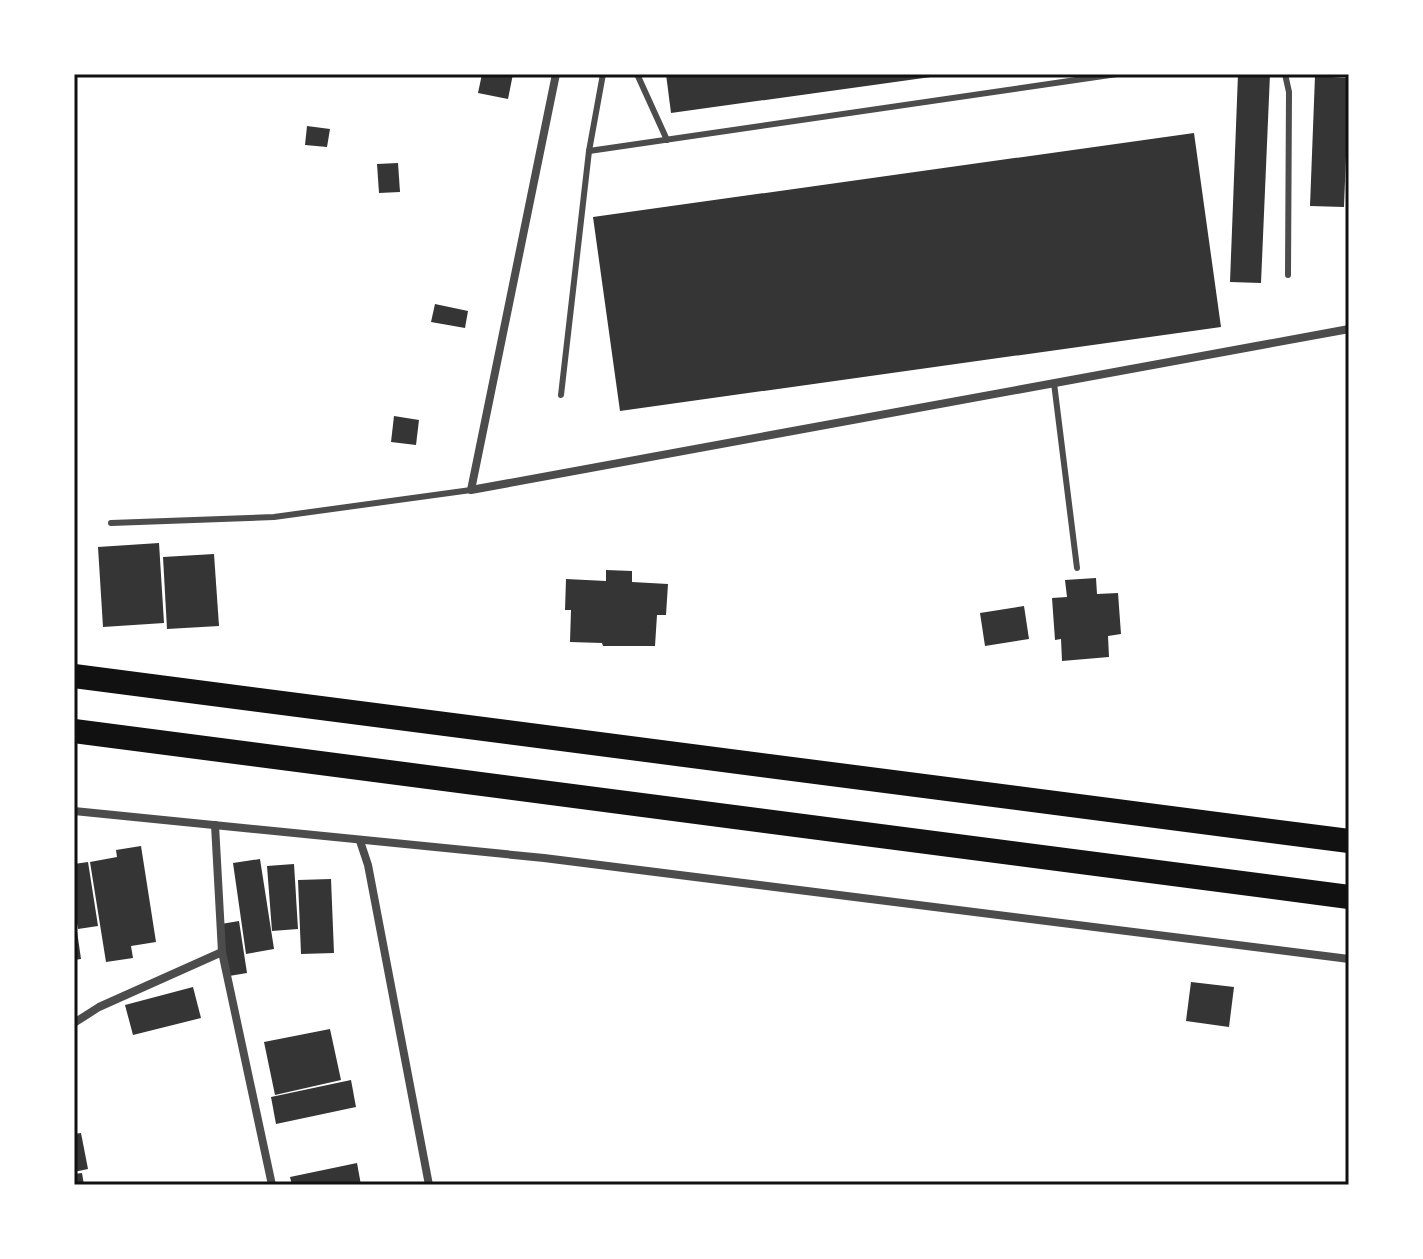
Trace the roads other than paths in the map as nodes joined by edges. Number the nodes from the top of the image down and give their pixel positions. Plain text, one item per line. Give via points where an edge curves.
1 (556, 74) edge
2 (603, 74) edge
3 (637, 74) edge
4 (1117, 74) edge
5 (1285, 74) edge
6 (667, 140) junction
7 (589, 151) junction
8 (1288, 275) dead end
9 (1349, 329) edge
10 (1054, 383) junction
11 (561, 395) dead end
12 (471, 490) junction
13 (111, 523) dead end
14 (1077, 568) dead end
15 (74, 676) edge
16 (74, 731) edge
17 (74, 811) edge
18 (215, 825) junction
19 (360, 841) junction
20 (1349, 841) edge
21 (1349, 897) edge
22 (222, 952) junction
23 (1349, 959) edge
24 (74, 1023) edge
25 (272, 1185) edge
26 (429, 1185) edge

1 - 12 street
2 - 7 lane
3 - 6 lane
4 - 6 lane
5 - 8 lane
6 - 7 lane
7 - 11 lane
9 - 10 street
10 - 12 street
10 - 14 lane
12 - 13 lane via 274,517
15 - 20 highway
16 - 21 highway
17 - 18 street
18 - 19 street
18 - 22 street
19 - 23 street via 544,858
19 - 26 street
22 - 24 street
22 - 25 street

